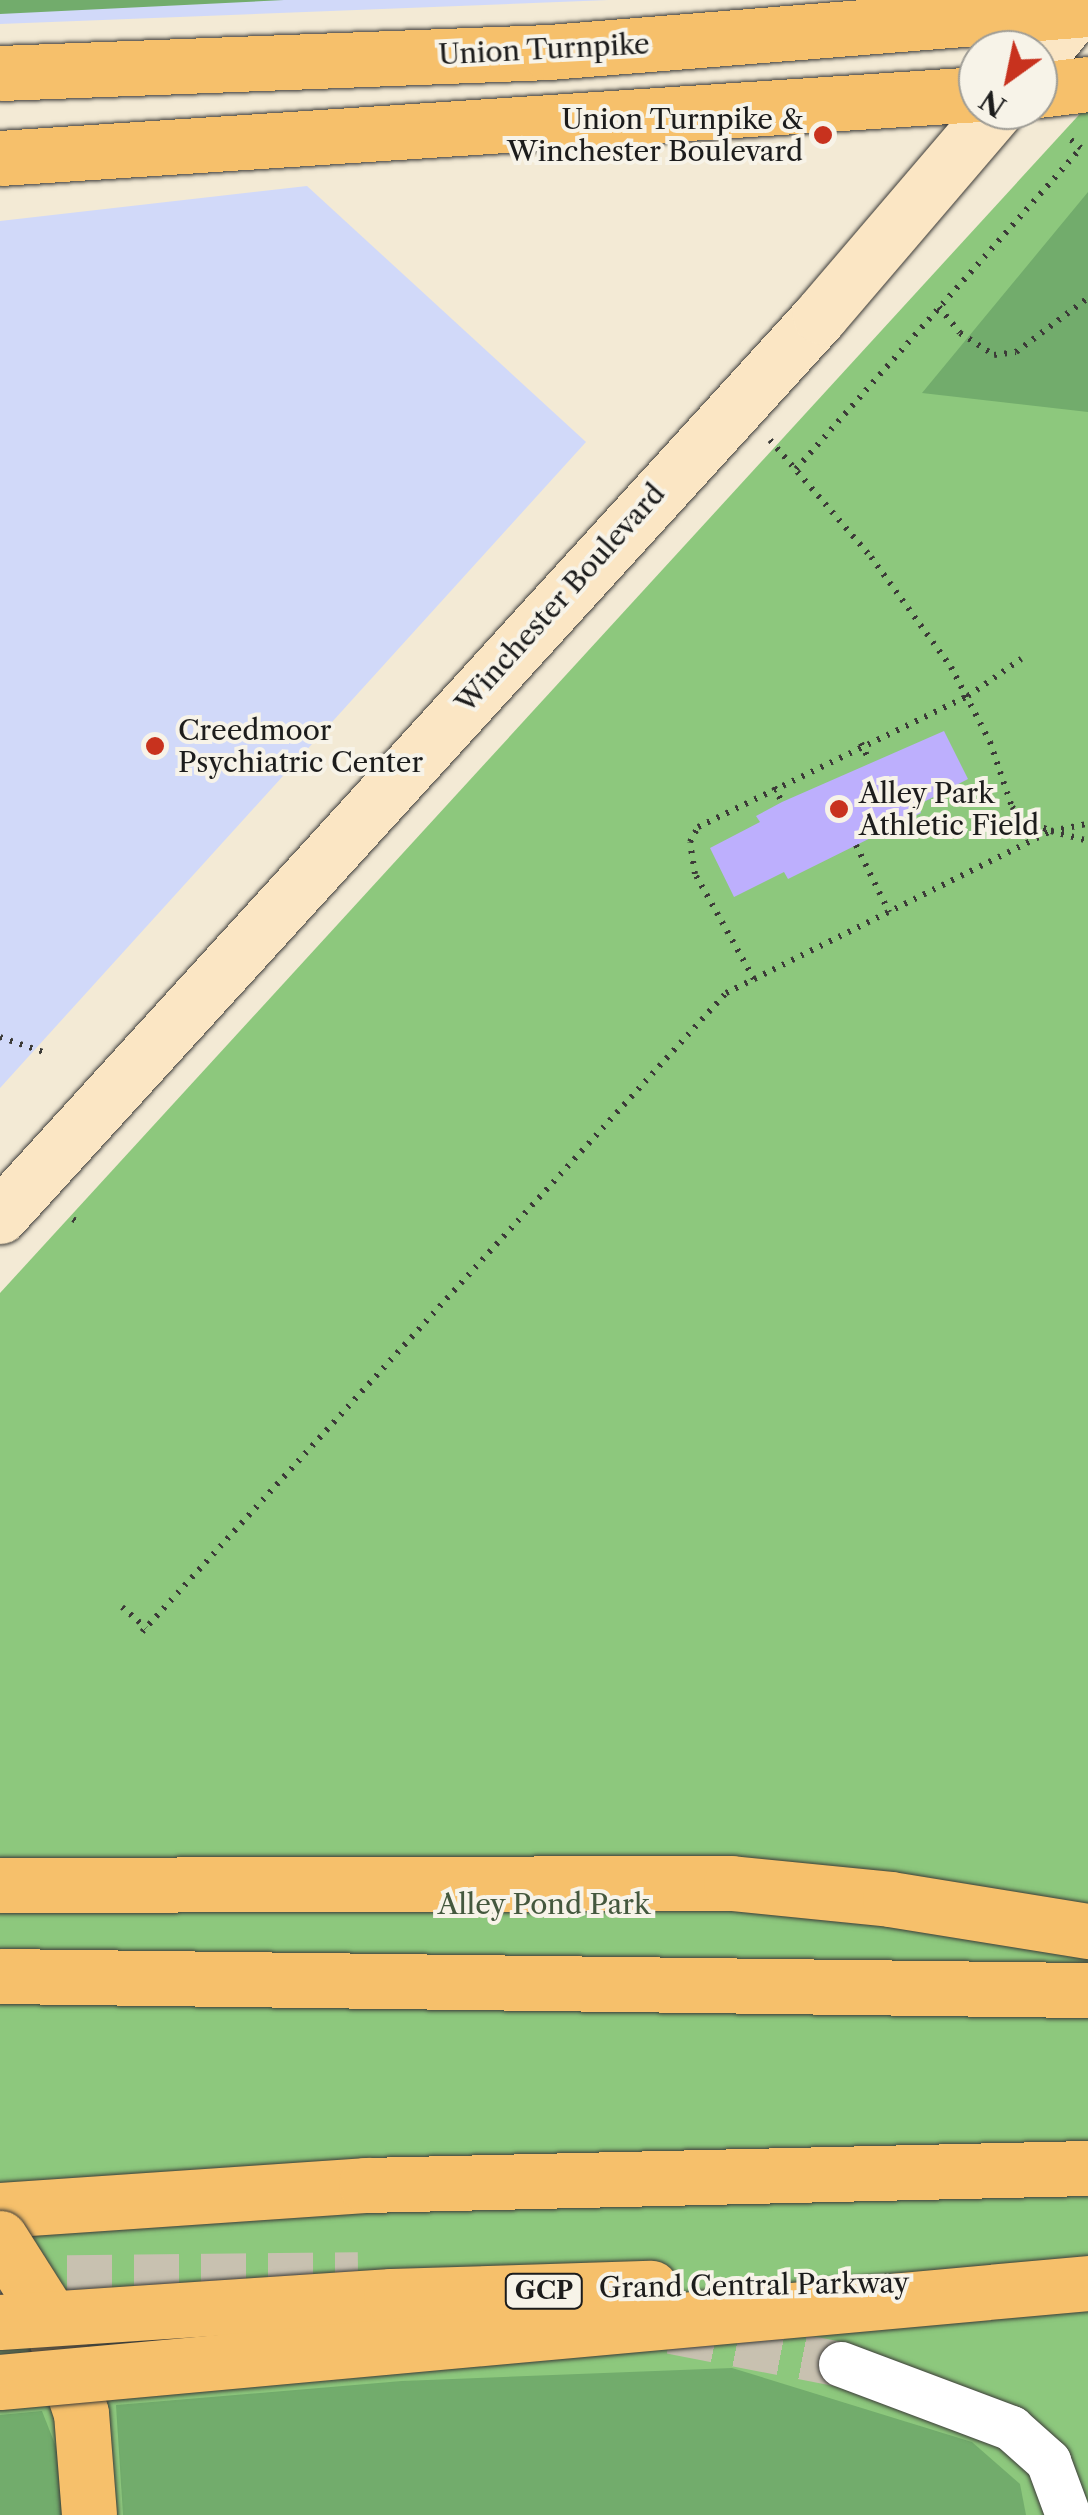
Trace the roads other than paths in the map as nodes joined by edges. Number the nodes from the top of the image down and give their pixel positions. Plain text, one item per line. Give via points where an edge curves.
1 (1083, 6) edge
2 (1058, 35) edge
3 (0, 73) edge
4 (1088, 84) edge
5 (1058, 88) edge
6 (958, 95) edge
7 (978, 130) edge
8 (0, 158) edge
9 (0, 1216) edge
10 (0, 1885) edge
11 (1088, 1930) edge
12 (0, 1976) edge
13 (1088, 1990) edge
14 (1088, 2168) edge
15 (0, 2210) edge
16 (0, 2238) edge
17 (1088, 2280) edge
18 (23, 2315) edge
19 (841, 2364) tunnel mouth
20 (0, 2382) edge
21 (89, 2515) edge
22 (1068, 2515) edge

1 - 2 main road
1 - 3 main road, Union Turnpike via 549,52
4 - 5 main road
6 - 8 main road
7 - 9 main road, Winchester Boulevard
10 - 11 main road via 731,1883
12 - 13 main road
14 - 15 main road via 366,2184
16 - 18 main road, bridge
17 - 18 main road, Grand Central Parkway / GCP, bridge via 392,2296
17 - 20 main road, bridge
18 - 21 main road via 81,2413
19 - 22 street via 1011,2428 1048,2461

